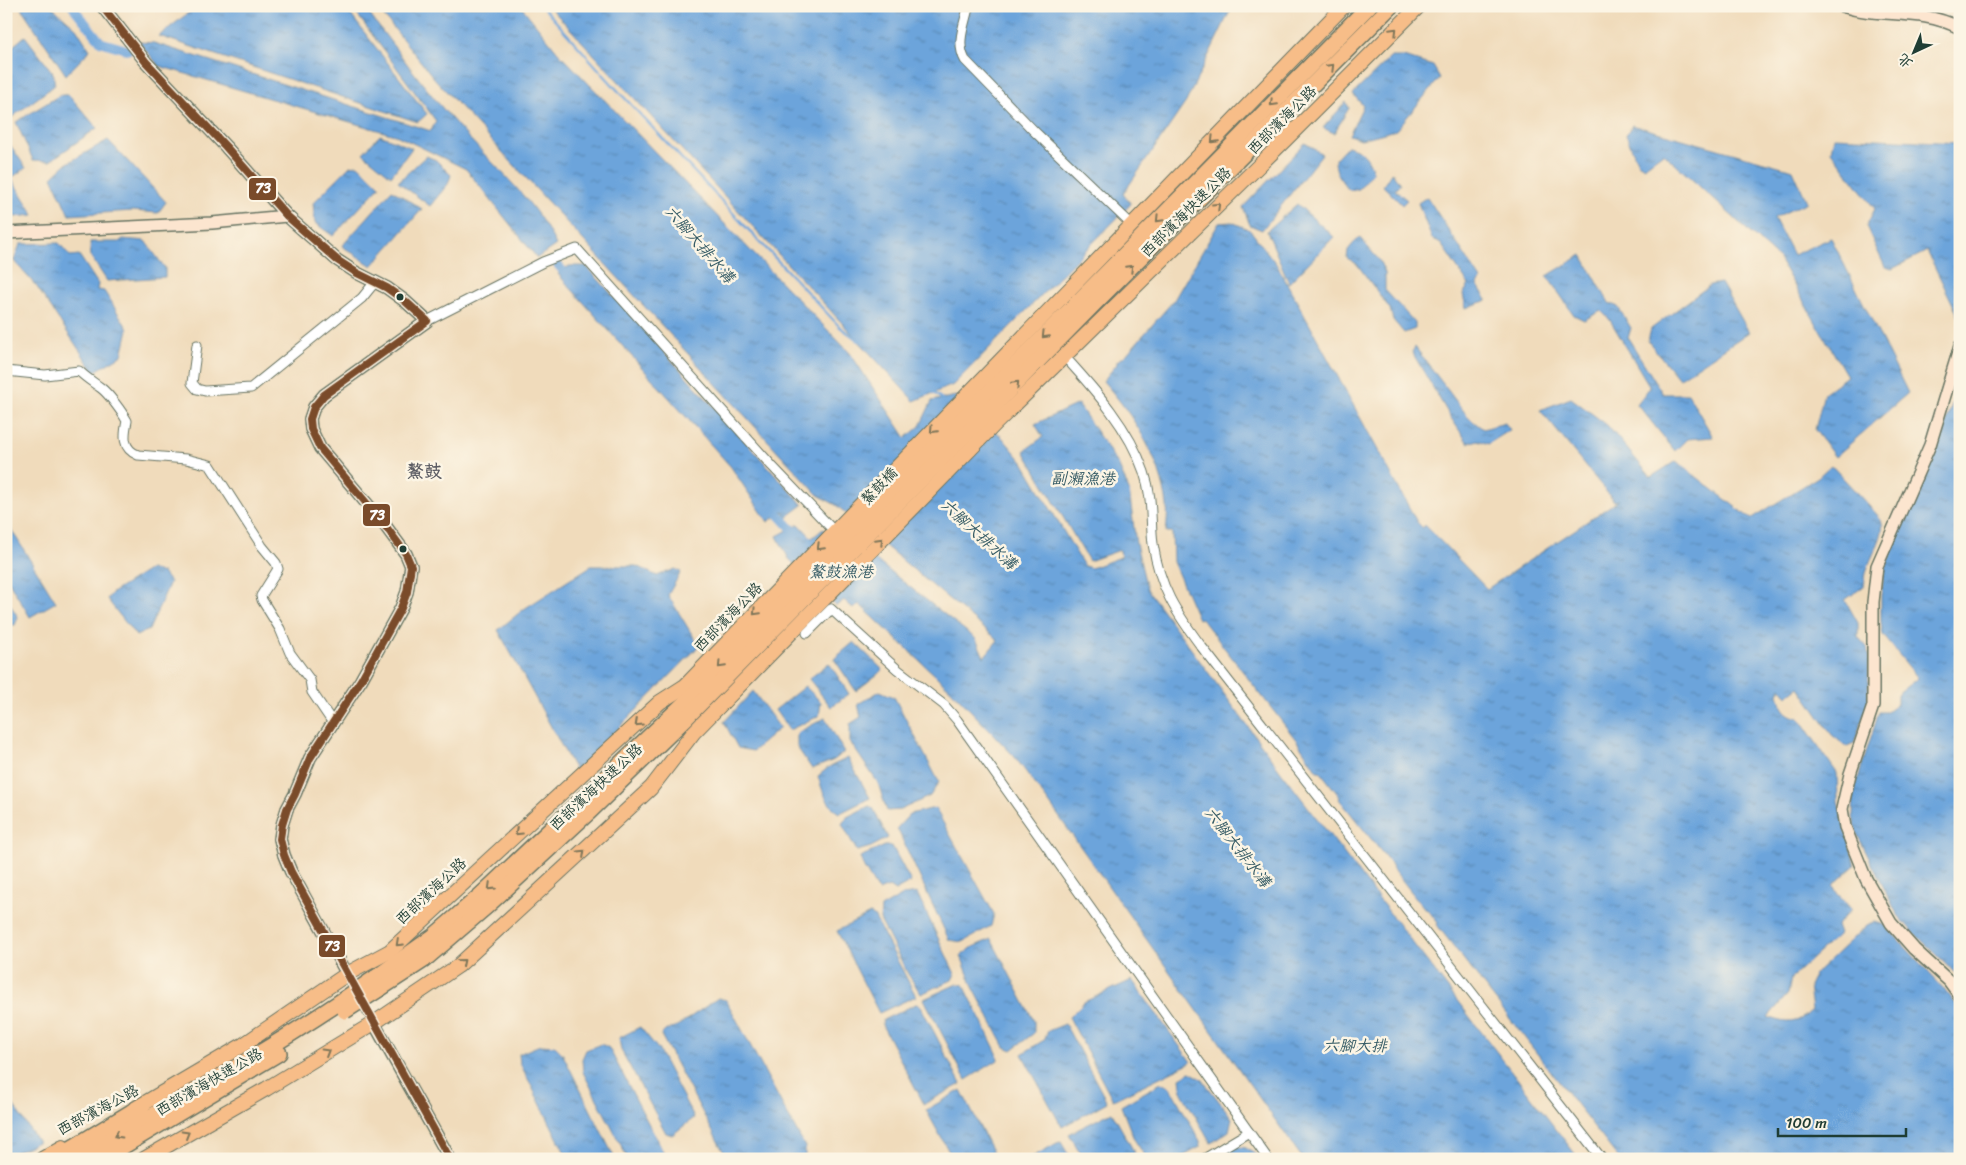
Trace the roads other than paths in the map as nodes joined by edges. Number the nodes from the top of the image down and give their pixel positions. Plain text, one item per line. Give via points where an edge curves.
1 (102, 6) edge
2 (1369, 6) edge
3 (1391, 6) edge
4 (1419, 6) edge
5 (1842, 6) edge
6 (1339, 10) edge
7 (967, 14) edge
8 (1960, 28) edge
9 (287, 216) junction
10 (1132, 225) junction
11 (6, 233) edge
12 (375, 282) junction
13 (427, 321) junction
14 (197, 345) dead end
15 (1960, 346) edge
16 (1065, 357) junction
17 (6, 371) edge
18 (983, 417) junction
19 (835, 532) junction
20 (806, 587) junction
21 (807, 633) dead end
22 (333, 723) junction
23 (347, 974) junction
24 (1960, 996) edge
25 (343, 1007) junction
26 (374, 1023) junction
27 (143, 1105) junction
28 (1249, 1132) junction
29 (42, 1159) edge
30 (54, 1159) edge
31 (76, 1159) edge
32 (102, 1159) edge
33 (144, 1159) edge
34 (450, 1159) edge
35 (1204, 1159) edge
36 (1268, 1159) edge
37 (1602, 1159) edge

1 - 9 street via 146,62
2 -> 18 highway, 西部濱海快速公路
18 -> 3 highway, 西部濱海快速公路
16 -> 4 main road, 西部濱海公路
5 - 8 street via 1867,12 1918,15 1943,20
6 -> 10 main road
7 - 10 street via 960,45 968,64
9 - 11 street
9 - 12 street via 337,260
10 -> 19 main road, 鰲鼓橋
12 - 13 street via 406,301
12 - 14 street via 362,298 251,388 197,389 192,383
13 - 19 street via 543,262 577,249
13 - 22 street via 324,395 310,414 311,429 320,448 384,524 411,566 407,592 400,608 361,680
15 - 24 street via 1930,445 1877,566 1873,602 1873,706 1842,809 1845,827 1866,879 1890,924
16 - 18 main road, 西部濱海公路
16 - 37 street via 1114,415 1145,472 1152,500 1153,543 1161,580 1175,610
17 - 22 street via 45,374 78,370 104,390 122,412 127,421 124,433 127,448 132,453 210,465 276,563 278,569 262,600 290,653 310,680 312,692
18 - 20 highway, 鰲鼓橋
19 -> 20 main road, 鰲鼓橋
20 -> 23 main road, 西部濱海公路 via 685,686 660,702 390,951
20 - 25 highway, 西部濱海快速公路, bridge via 687,717 487,906 424,960 378,983
26 -> 20 main road via 458,966 651,788
21 - 28 street via 831,609 944,705
22 - 23 street via 310,758 287,809 280,839 291,872
23 - 26 street
23 - 27 main road, 西部濱海公路 via 243,1045
25 -> 31 highway, 西部濱海快速公路
25 - 32 highway, 西部濱海快速公路
33 -> 26 main road
26 - 34 street
27 - 29 main road, 西部濱海公路
27 - 30 highway
28 - 35 street
28 - 36 street

